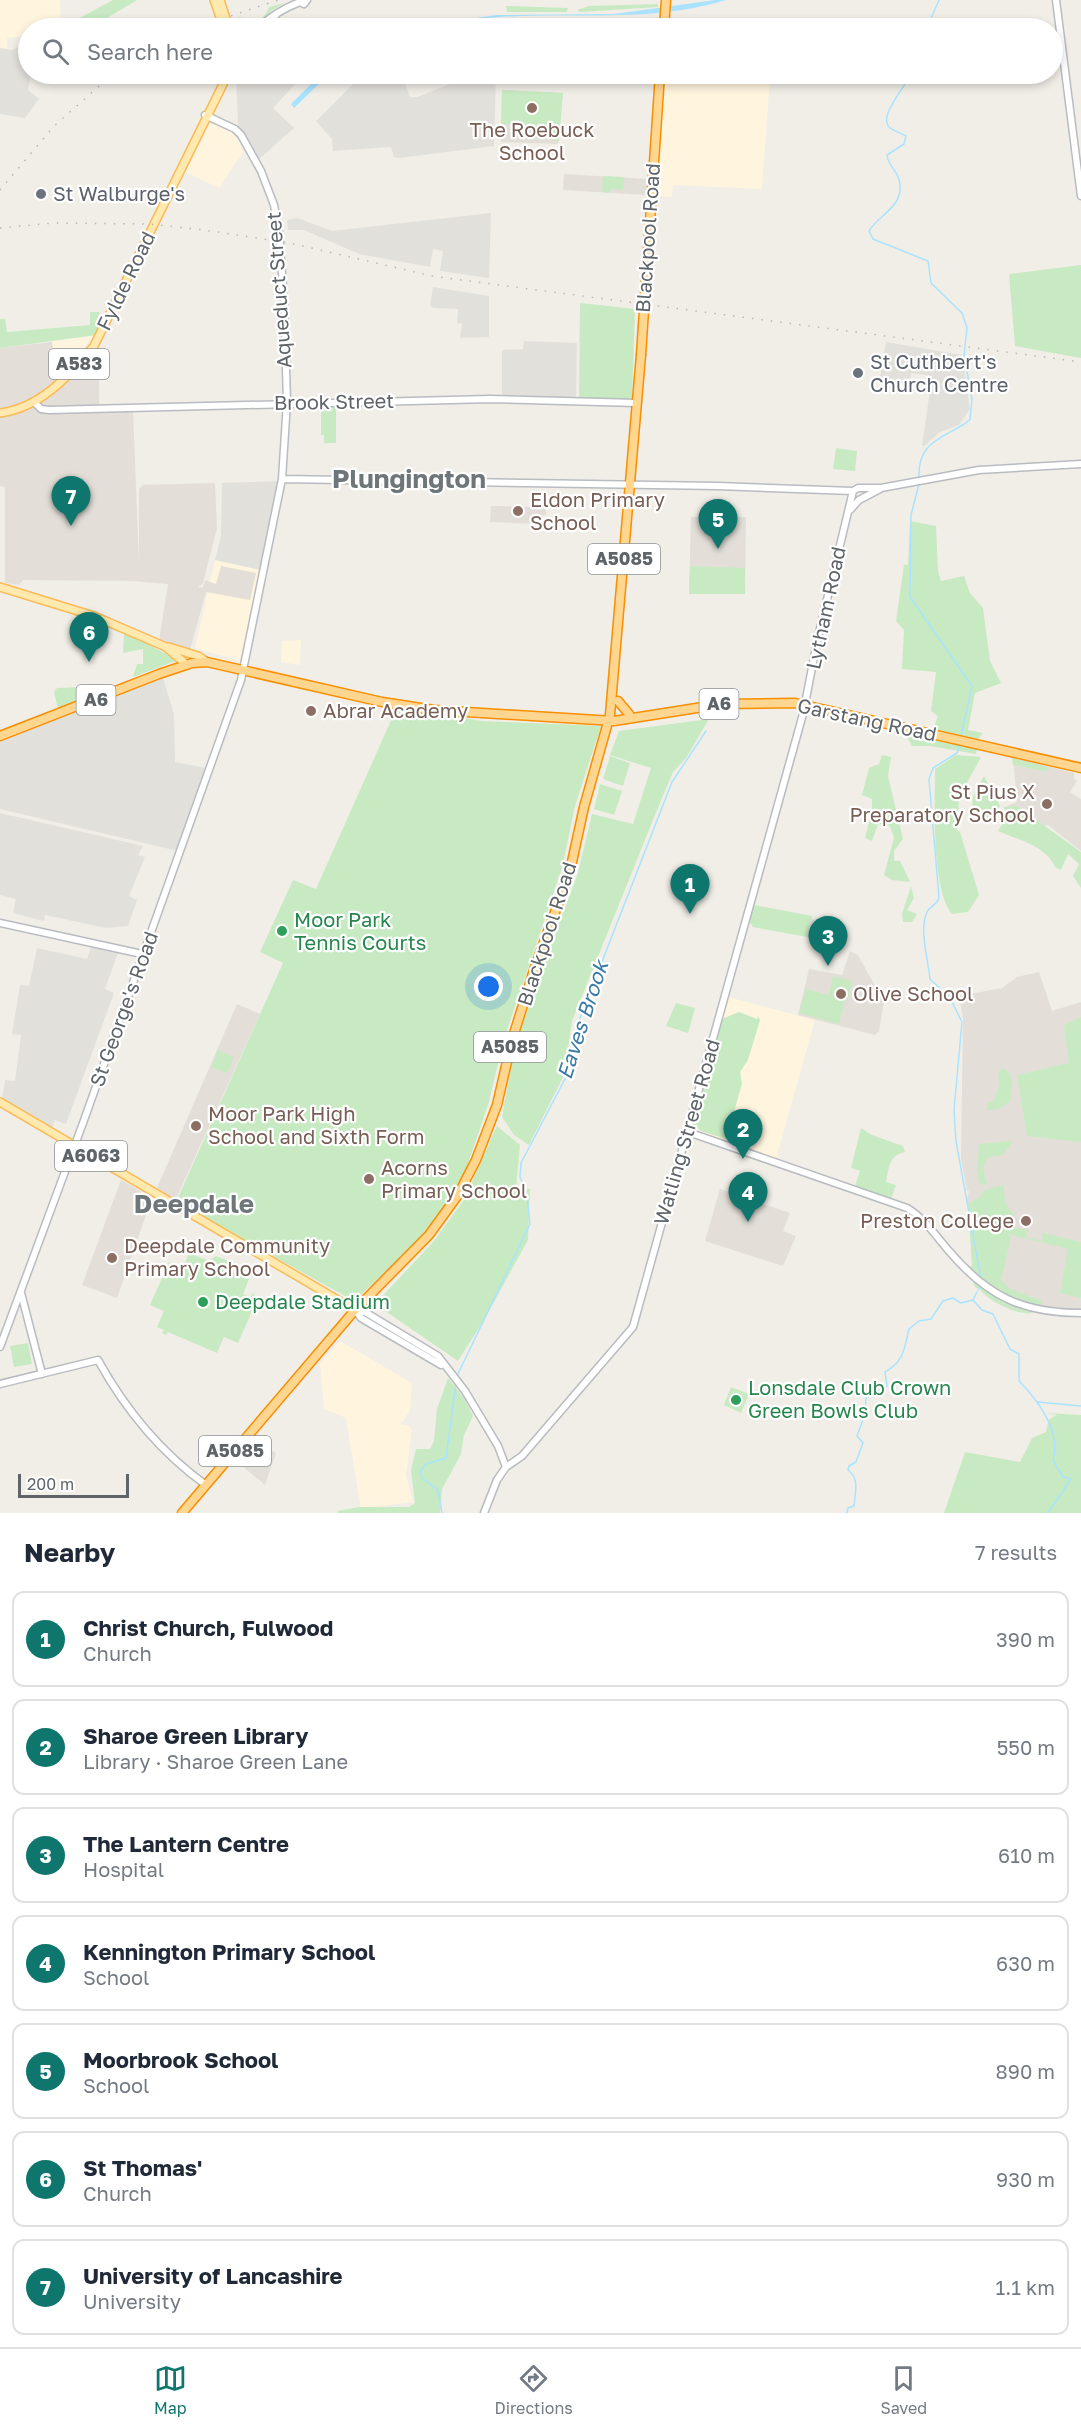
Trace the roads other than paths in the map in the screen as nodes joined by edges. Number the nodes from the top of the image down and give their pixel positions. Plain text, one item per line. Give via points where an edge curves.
1 (214, 0) edge
2 (220, 0) edge
3 (304, 0) edge
4 (1056, 0) edge
5 (666, 2) edge
6 (276, 15) junction
7 (220, 18) edge
8 (226, 18) edge
9 (269, 18) edge
10 (273, 18) edge
11 (664, 18) edge
12 (1058, 18) edge
13 (1063, 55) edge
14 (221, 84) edge
15 (659, 84) edge
16 (206, 115) junction
17 (1081, 196) edge
18 (35, 402) junction
19 (287, 402) junction
20 (637, 403) junction
21 (0, 413) edge
22 (1081, 464) edge
23 (282, 479) junction
24 (633, 485) junction
25 (881, 488) junction
26 (862, 489) junction
27 (853, 493) junction
28 (861, 498) junction
29 (848, 512) junction
30 (0, 587) edge
31 (166, 647) junction
32 (178, 649) junction
33 (207, 662) junction
34 (189, 664) junction
35 (243, 669) junction
36 (618, 701) junction
37 (805, 704) junction
38 (632, 715) junction
39 (581, 717) junction
40 (613, 717) junction
41 (597, 719) junction
42 (605, 733) junction
43 (0, 736) edge
44 (602, 748) junction
45 (1081, 768) edge
46 (0, 923) edge
47 (142, 954) junction
48 (0, 1102) edge
49 (688, 1132) junction
50 (74, 1147) junction
51 (21, 1293) junction
52 (355, 1310) junction
53 (1081, 1313) edge
54 (0, 1347) edge
55 (42, 1374) junction
56 (0, 1384) edge
57 (506, 1467) junction
58 (206, 1485) junction
59 (182, 1513) edge
60 (484, 1513) edge

1 - 7 main road
2 - 8 main road
3 - 6 street
4 - 12 street
5 - 11 highway
6 - 9 street
6 - 10 street
13 - 17 street
14 - 16 main road, Fylde Road / A583
15 - 20 highway, Blackpool Road / A5085, bridge
16 - 18 main road, Fylde Road / A583 via 102,333 78,365
16 - 19 street, Aqueduct Street via 241,135 272,199 279,232
18 - 19 street, Brook Street via 41,409 49,410
18 - 21 main road, Fylde Road / A583 via 22,410
19 - 20 street, Brook Street via 490,399
19 - 23 street, Aqueduct Street
20 - 24 highway, Blackpool Road / A5085
22 - 25 street via 979,470
23 - 24 street
23 - 35 street, Aqueduct Street
24 - 27 street
24 - 36 highway, Blackpool Road / A5085
24 - 40 highway, Blackpool Road / A5085
25 - 26 street
25 - 28 street
26 - 27 street
26 - 28 street
27 - 28 street
27 - 29 street, Lytham Road
28 - 29 street, Lytham Road
29 - 37 street, Lytham Road
30 - 31 main road via 82,612
31 - 32 main road
31 - 34 main road
32 - 33 main road
32 - 34 main road
33 - 34 highway, A6
33 - 35 highway, A6
34 - 43 highway, A6
35 - 39 highway, Garstang Road / A6 via 362,696 439,708
35 - 47 street, St George's Road
36 - 38 highway
36 - 40 highway, Blackpool Road / A5085
37 - 38 highway, Garstang Road / A6 via 731,703
37 - 45 highway, Garstang Road / A6
37 - 49 street, Watling Street Road
38 - 40 highway, Garstang Road / A6
39 - 40 highway, Garstang Road / A6
39 - 41 highway, Garstang Road / A6
40 - 41 highway, Garstang Road / A6
40 - 42 highway, Blackpool Road / A5085
40 - 44 highway, Blackpool Road / A5085
41 - 42 highway
42 - 44 highway, Blackpool Road / A5085
44 - 52 highway, Blackpool Road / A5085 via 570,871 535,968 497,1105 476,1160 458,1195 429,1235
46 - 47 street
47 - 50 street, St George's Road
48 - 50 main road, A6063
49 - 53 street via 907,1208 976,1279 1010,1302 1037,1311
49 - 57 street, Watling Street Road via 633,1327 522,1456
50 - 51 street, St George's Road
50 - 52 main road, A6063
51 - 54 street, St George's Road
51 - 55 street
52 - 57 street via 361,1318 447,1370 465,1391
52 - 58 highway, Blackpool Road / A5085
55 - 56 street
55 - 58 street via 98,1360 130,1413 154,1440
57 - 60 street, Watling Street Road
58 - 59 highway, Blackpool Road / A5085

